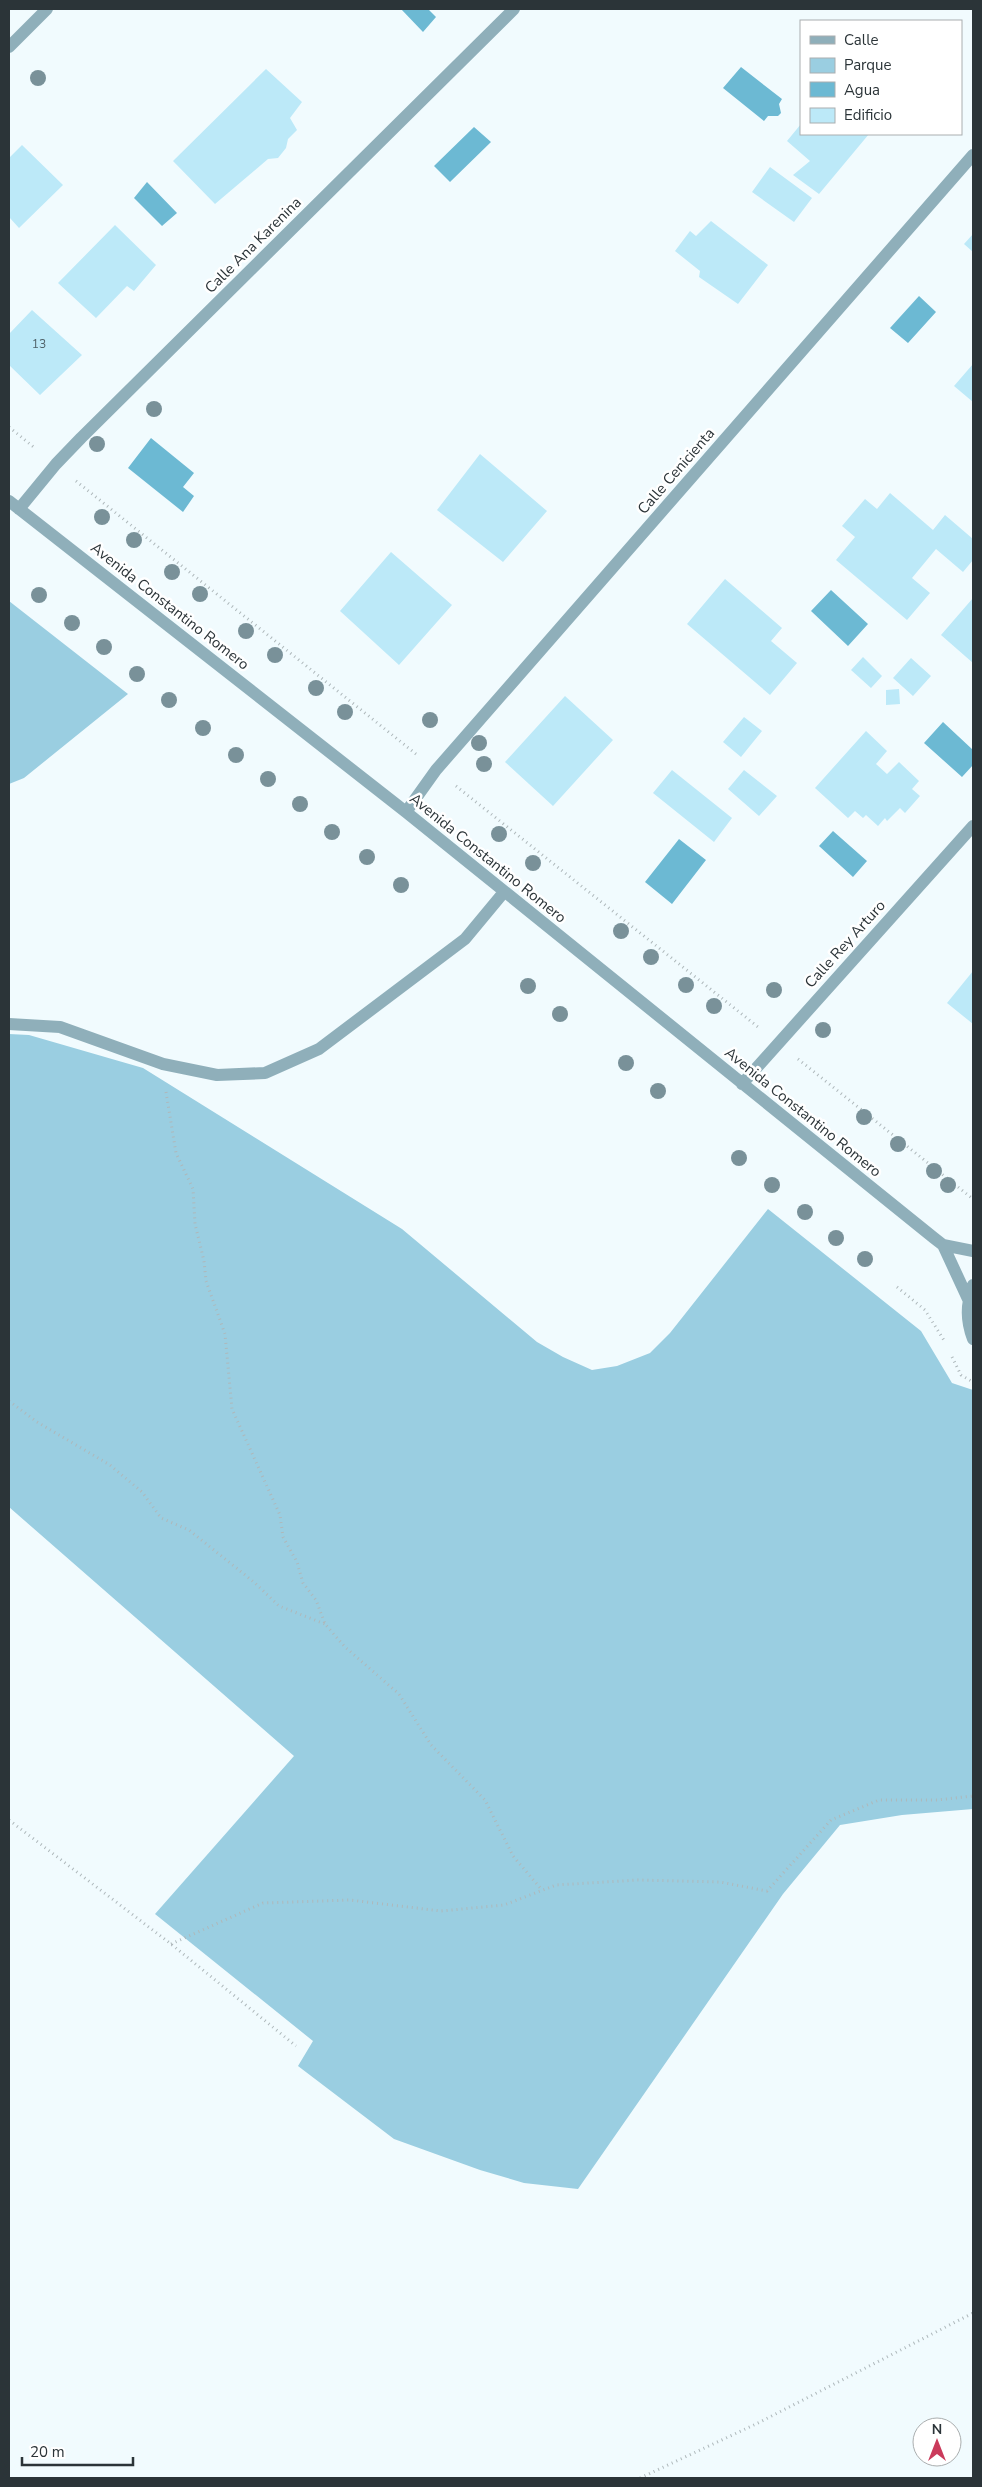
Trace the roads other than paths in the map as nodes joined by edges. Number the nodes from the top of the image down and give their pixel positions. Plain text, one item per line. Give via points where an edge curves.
1 (47, 9) edge
2 (514, 9) edge
3 (9, 47) edge
4 (973, 155) edge
5 (14, 505) edge
6 (406, 812) junction
7 (973, 826) edge
8 (504, 892) junction
9 (9, 1024) edge
10 (742, 1084) junction
11 (943, 1245) junction
12 (973, 1251) edge
13 (973, 1285) edge
14 (968, 1298) junction
15 (973, 1339) edge

1 - 3 street
2 - 5 street, Calle Ana Karenina
4 - 6 street, Calle Cenicienta via 436,770
5 - 6 street, Avenida Constantino Romero
6 - 8 street, Avenida Constantino Romero
7 - 10 street, Calle Rey Arturo
8 - 9 street via 465,939 319,1049 265,1072 216,1075 163,1064 60,1027
8 - 10 street, Avenida Constantino Romero
10 - 11 street, Avenida Constantino Romero
11 - 12 street, Avenida Constantino Romero
11 - 14 street, Avenida Constantino Romero
13 - 14 street
14 - 15 street via 967,1319

